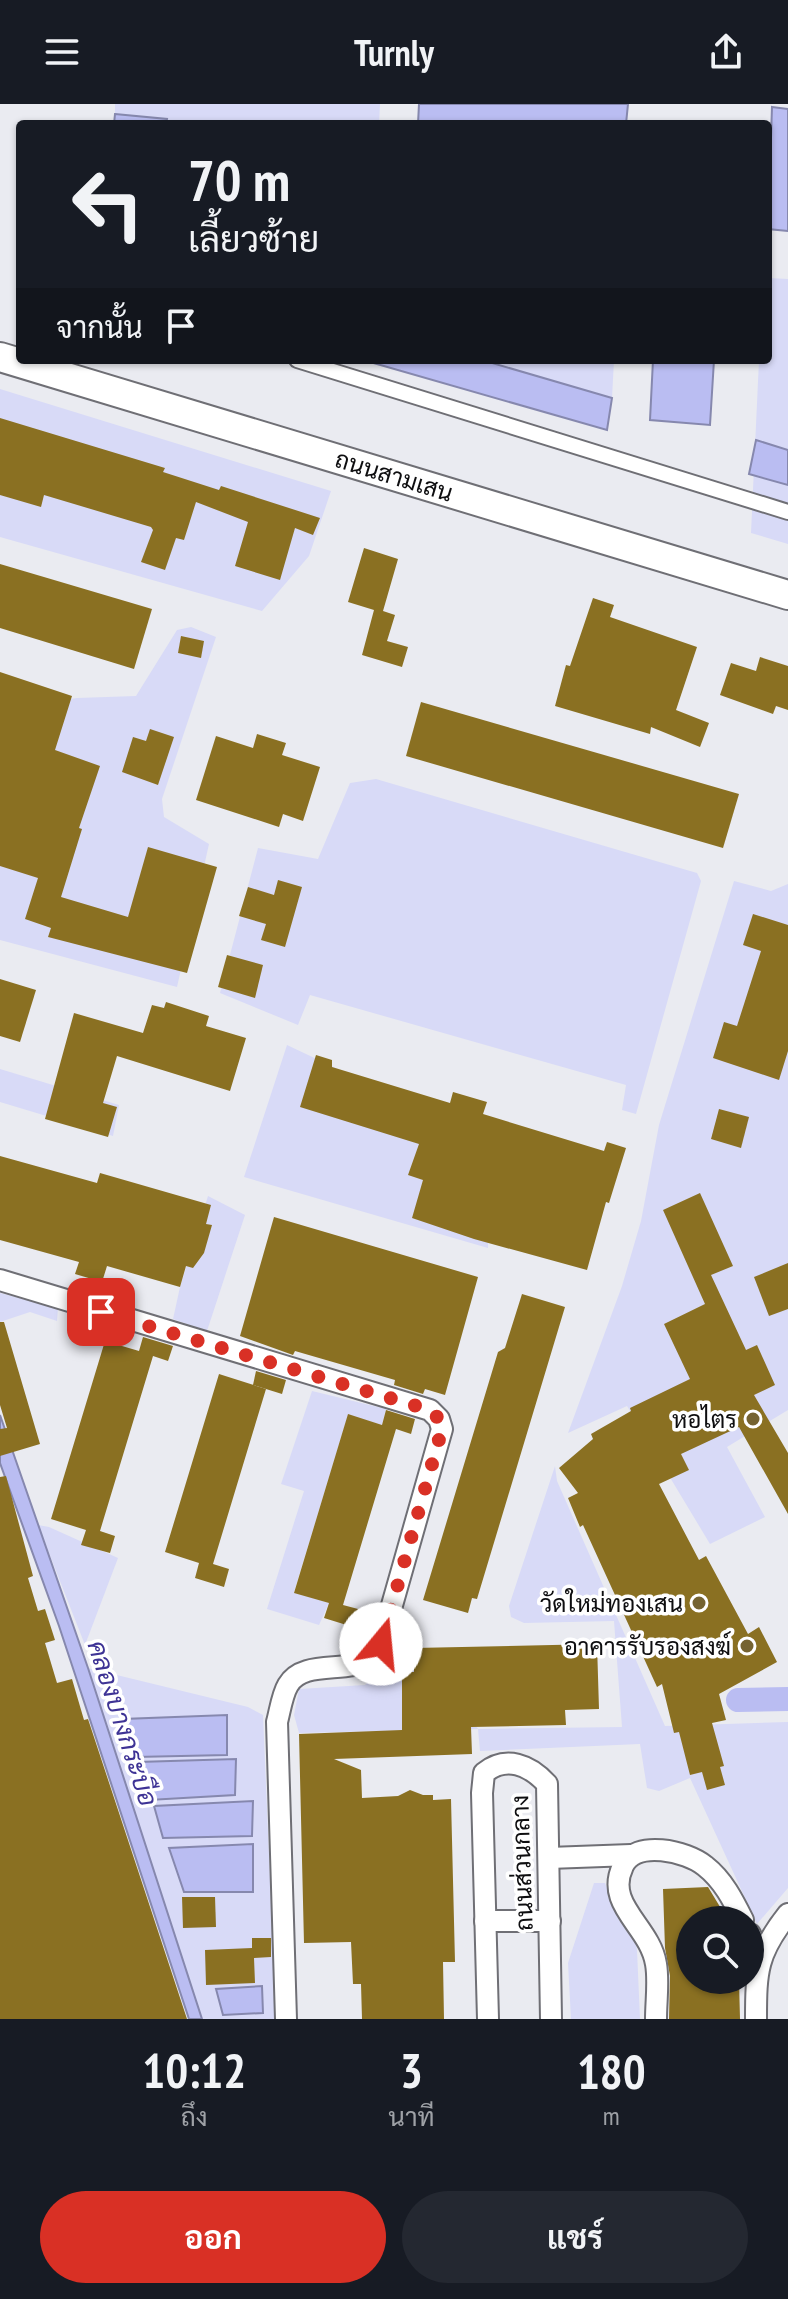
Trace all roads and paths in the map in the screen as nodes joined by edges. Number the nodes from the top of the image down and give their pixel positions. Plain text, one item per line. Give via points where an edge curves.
1 (23, 364) edge
2 (310, 364) edge
3 (788, 512) edge
4 (788, 595) edge
5 (0, 1280) edge
6 (631, 1855) junction
7 (549, 1858) junction
8 (736, 1906) edge
9 (788, 1914) edge
10 (485, 1921) junction
11 (550, 1921) junction
12 (764, 1952) edge
13 (756, 1994) edge
14 (286, 2019) edge
15 (488, 2019) edge
16 (551, 2019) edge
17 (656, 2019) edge
18 (756, 2019) edge

1 - 4 main road, ถนนสามเสน
2 - 3 street
5 - 14 street via 430,1410 439,1419 442,1429 381,1644 371,1658 347,1668 296,1676 287,1686 277,1722
6 - 7 street
6 - 8 street via 671,1851 704,1864
6 - 17 street via 618,1888 621,1904 640,1927 657,1965
7 - 10 street, ถนนส่วนกลาง via 547,1784 525,1765 492,1767 484,1773 482,1793
7 - 11 street, ถนนส่วนกลาง
9 - 12 street
10 - 11 street
10 - 15 street, ถนนส่วนกลาง
11 - 16 street, ถนนส่วนกลาง
13 - 18 street

